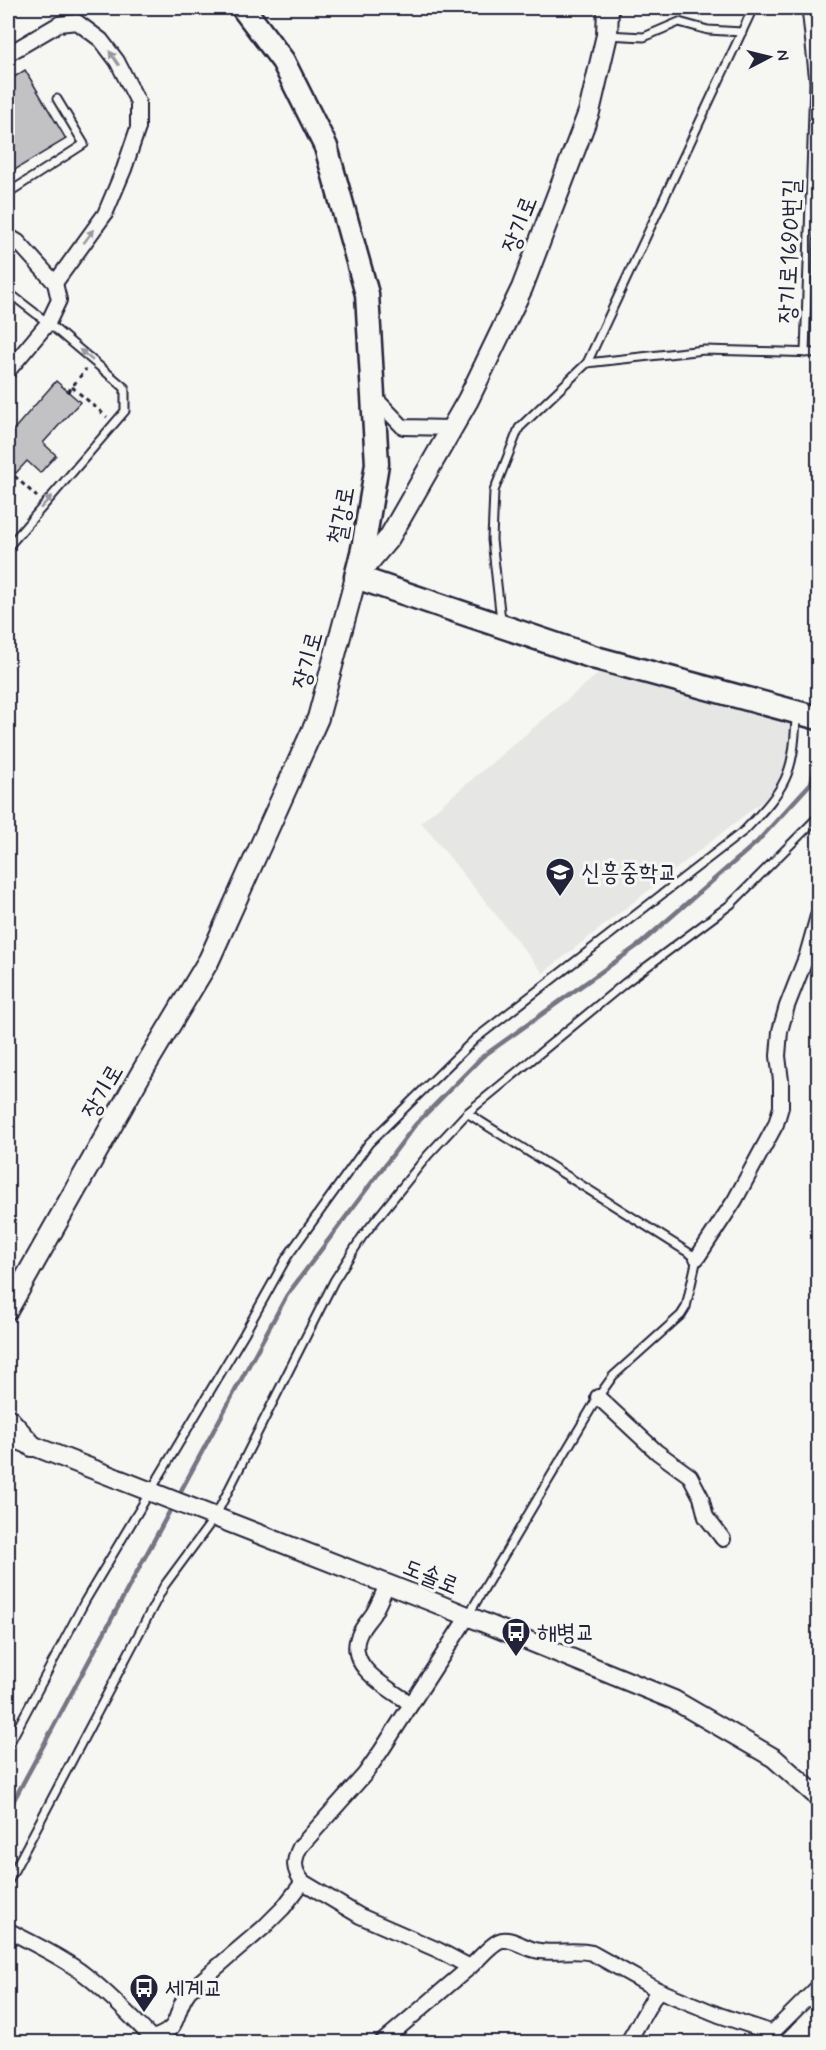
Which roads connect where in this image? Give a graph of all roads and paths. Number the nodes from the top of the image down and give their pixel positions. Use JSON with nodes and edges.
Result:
{"nodes":[{"id":1,"x":243,"y":8,"type":"edge"},
{"id":2,"x":608,"y":8,"type":"edge"},
{"id":3,"x":753,"y":8,"type":"edge"},
{"id":4,"x":806,"y":8,"type":"edge"},
{"id":5,"x":742,"y":32,"type":"junction"},
{"id":6,"x":607,"y":35,"type":"junction"},
{"id":7,"x":8,"y":54,"type":"edge"},
{"id":8,"x":57,"y":99,"type":"dead end"},
{"id":9,"x":8,"y":193,"type":"edge"},
{"id":10,"x":8,"y":236,"type":"edge"},
{"id":11,"x":56,"y":284,"type":"junction"},
{"id":12,"x":8,"y":292,"type":"edge"},
{"id":13,"x":8,"y":321,"type":"edge"},
{"id":14,"x":48,"y":323,"type":"junction"},
{"id":15,"x":13,"y":326,"type":"dead end"},
{"id":16,"x":806,"y":353,"type":"junction"},
{"id":17,"x":819,"y":353,"type":"edge"},
{"id":18,"x":93,"y":361,"type":"junction"},
{"id":19,"x":587,"y":363,"type":"junction"},
{"id":20,"x":8,"y":371,"type":"edge"},
{"id":21,"x":72,"y":387,"type":"junction"},
{"id":22,"x":68,"y":392,"type":"dead end"},
{"id":23,"x":373,"y":396,"type":"junction"},
{"id":24,"x":114,"y":423,"type":"junction"},
{"id":25,"x":452,"y":428,"type":"junction"},
{"id":26,"x":8,"y":470,"type":"edge"},
{"id":27,"x":44,"y":504,"type":"junction"},
{"id":28,"x":8,"y":547,"type":"edge"},
{"id":29,"x":356,"y":577,"type":"junction"},
{"id":30,"x":502,"y":626,"type":"junction"},
{"id":31,"x":806,"y":715,"type":"edge"},
{"id":32,"x":819,"y":817,"type":"edge"},
{"id":33,"x":819,"y":916,"type":"edge"},
{"id":34,"x":467,"y":1113,"type":"junction"},
{"id":35,"x":697,"y":1258,"type":"junction"},
{"id":36,"x":8,"y":1309,"type":"edge"},
{"id":37,"x":598,"y":1397,"type":"junction"},
{"id":38,"x":8,"y":1419,"type":"edge"},
{"id":39,"x":8,"y":1436,"type":"edge"},
{"id":40,"x":8,"y":1445,"type":"edge"},
{"id":41,"x":32,"y":1446,"type":"junction"},
{"id":42,"x":155,"y":1493,"type":"junction"},
{"id":43,"x":208,"y":1514,"type":"junction"},
{"id":44,"x":723,"y":1539,"type":"dead end"},
{"id":45,"x":387,"y":1584,"type":"junction"},
{"id":46,"x":468,"y":1616,"type":"junction"},
{"id":47,"x":411,"y":1704,"type":"junction"},
{"id":48,"x":8,"y":1746,"type":"edge"},
{"id":49,"x":819,"y":1797,"type":"edge"},
{"id":50,"x":8,"y":1882,"type":"edge"},
{"id":51,"x":303,"y":1882,"type":"junction"},
{"id":52,"x":8,"y":1930,"type":"edge"},
{"id":53,"x":470,"y":1967,"type":"junction"},
{"id":54,"x":819,"y":1986,"type":"edge"},
{"id":55,"x":658,"y":1990,"type":"junction"},
{"id":56,"x":768,"y":2038,"type":"edge"},
{"id":57,"x":153,"y":2040,"type":"edge"},
{"id":58,"x":382,"y":2043,"type":"edge"},
{"id":59,"x":628,"y":2043,"type":"edge"}],
"edges":[{"from":1,"to":23,"type":"main road","name":"철강로"},
{"from":2,"to":6,"type":"main road","name":"장기로"},
{"from":3,"to":5,"type":"lane"},
{"from":4,"to":16,"type":"lane","name":"장기로1690번길"},
{"from":5,"to":6,"type":"lane"},
{"from":5,"to":19,"type":"lane"},
{"from":6,"to":25,"type":"main road","name":"장기로"},
{"from":11,"to":7,"type":"street","one_way":true},
{"from":8,"to":9,"type":"lane"},
{"from":10,"to":11,"type":"street"},
{"from":11,"to":14,"type":"street"},
{"from":12,"to":14,"type":"lane"},
{"from":13,"to":15,"type":"path"},
{"from":18,"to":14,"type":"lane","one_way":true},
{"from":14,"to":20,"type":"street"},
{"from":16,"to":17,"type":"lane"},
{"from":16,"to":19,"type":"lane"},
{"from":18,"to":21,"type":"path"},
{"from":18,"to":24,"type":"lane"},
{"from":19,"to":30,"type":"lane"},
{"from":21,"to":22,"type":"path"},
{"from":21,"to":24,"type":"path"},
{"from":23,"to":25,"type":"street"},
{"from":23,"to":29,"type":"main road","name":"철강로"},
{"from":27,"to":24,"type":"lane","one_way":true},
{"from":25,"to":29,"type":"main road","name":"장기로"},
{"from":26,"to":27,"type":"path"},
{"from":27,"to":28,"type":"lane"},
{"from":29,"to":30,"type":"main road","name":"철강로"},
{"from":29,"to":36,"type":"main road","name":"장기로"},
{"from":30,"to":31,"type":"main road","name":"철강로"},
{"from":31,"to":42,"type":"lane"},
{"from":32,"to":34,"type":"lane"},
{"from":33,"to":35,"type":"street"},
{"from":34,"to":35,"type":"lane"},
{"from":34,"to":43,"type":"lane"},
{"from":35,"to":37,"type":"lane"},
{"from":37,"to":44,"type":"street"},
{"from":37,"to":46,"type":"lane"},
{"from":38,"to":41,"type":"main road"},
{"from":39,"to":41,"type":"street","name":"도솔로"},
{"from":40,"to":41,"type":"main road"},
{"from":41,"to":42,"type":"street","name":"도솔로"},
{"from":42,"to":43,"type":"street","name":"도솔로"},
{"from":42,"to":48,"type":"lane"},
{"from":43,"to":45,"type":"street","name":"도솔로"},
{"from":43,"to":50,"type":"lane"},
{"from":45,"to":46,"type":"street","name":"도솔로"},
{"from":45,"to":47,"type":"street"},
{"from":46,"to":47,"type":"street"},
{"from":46,"to":49,"type":"street","name":"도솔로"},
{"from":47,"to":51,"type":"street"},
{"from":51,"to":53,"type":"street"},
{"from":51,"to":57,"type":"street"},
{"from":52,"to":57,"type":"street"},
{"from":53,"to":55,"type":"street"},
{"from":53,"to":58,"type":"street"},
{"from":54,"to":56,"type":"street"},
{"from":55,"to":56,"type":"street"},
{"from":55,"to":59,"type":"street"}]}
